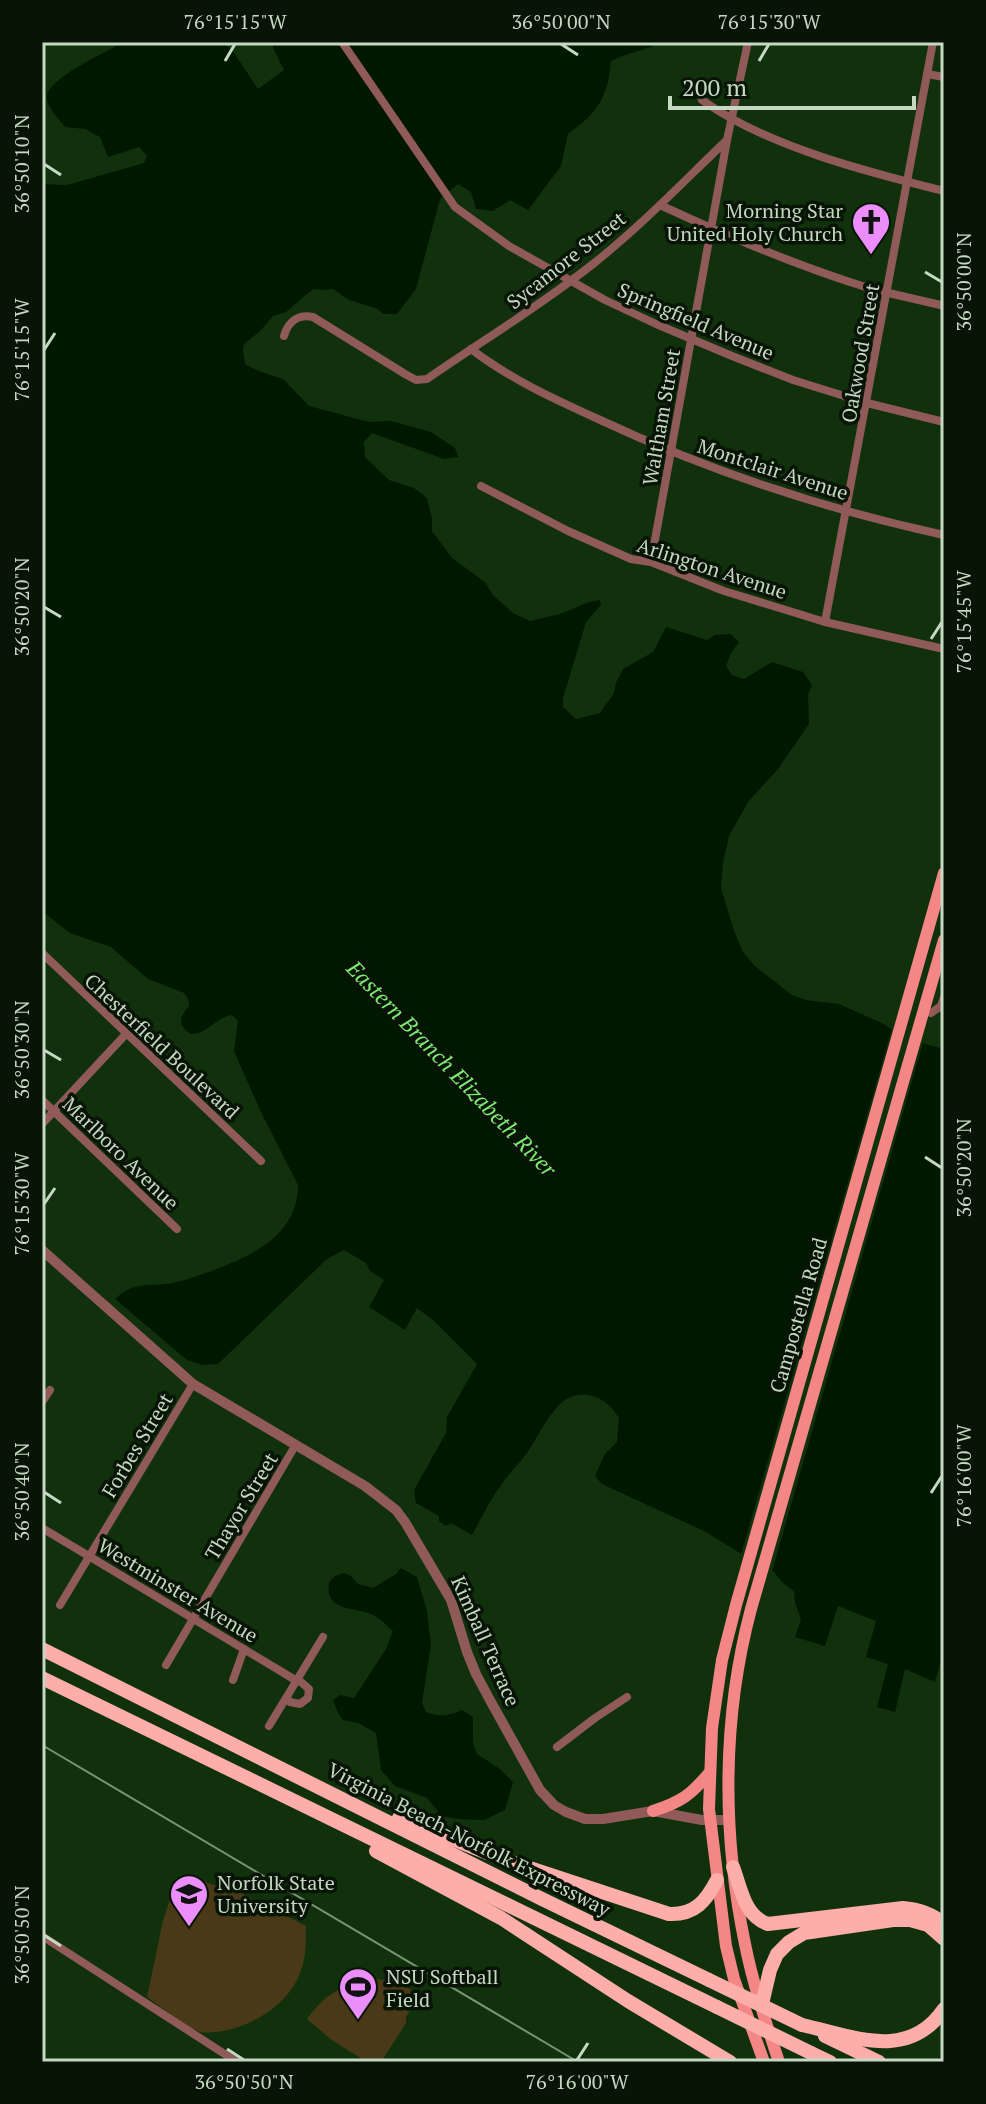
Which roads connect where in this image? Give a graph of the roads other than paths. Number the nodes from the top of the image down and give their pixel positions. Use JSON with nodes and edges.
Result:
{"nodes":[{"id":1,"x":342,"y":42,"type":"edge"},
{"id":2,"x":748,"y":42,"type":"edge"},
{"id":3,"x":933,"y":42,"type":"edge"},
{"id":4,"x":927,"y":74,"type":"junction"},
{"id":5,"x":944,"y":77,"type":"edge"},
{"id":6,"x":702,"y":100,"type":"dead end"},
{"id":7,"x":731,"y":119,"type":"junction"},
{"id":8,"x":727,"y":140,"type":"junction"},
{"id":9,"x":906,"y":182,"type":"junction"},
{"id":10,"x":944,"y":191,"type":"edge"},
{"id":11,"x":660,"y":205,"type":"junction"},
{"id":12,"x":713,"y":230,"type":"junction"},
{"id":13,"x":570,"y":281,"type":"junction"},
{"id":14,"x":887,"y":293,"type":"junction"},
{"id":15,"x":944,"y":306,"type":"edge"},
{"id":16,"x":284,"y":336,"type":"dead end"},
{"id":17,"x":692,"y":340,"type":"junction"},
{"id":18,"x":471,"y":349,"type":"junction"},
{"id":19,"x":867,"y":403,"type":"junction"},
{"id":20,"x":944,"y":422,"type":"edge"},
{"id":21,"x":671,"y":452,"type":"junction"},
{"id":22,"x":481,"y":486,"type":"dead end"},
{"id":23,"x":847,"y":511,"type":"junction"},
{"id":24,"x":944,"y":535,"type":"edge"},
{"id":25,"x":651,"y":562,"type":"junction"},
{"id":26,"x":825,"y":622,"type":"junction"},
{"id":27,"x":944,"y":649,"type":"edge"},
{"id":28,"x":943,"y":876,"type":"edge"},
{"id":29,"x":944,"y":940,"type":"edge"},
{"id":30,"x":42,"y":953,"type":"edge"},
{"id":31,"x":944,"y":997,"type":"edge"},
{"id":32,"x":931,"y":1013,"type":"dead end"},
{"id":33,"x":126,"y":1034,"type":"junction"},
{"id":34,"x":42,"y":1100,"type":"edge"},
{"id":35,"x":54,"y":1111,"type":"junction"},
{"id":36,"x":42,"y":1124,"type":"edge"},
{"id":37,"x":261,"y":1161,"type":"dead end"},
{"id":38,"x":177,"y":1229,"type":"dead end"},
{"id":39,"x":42,"y":1250,"type":"edge"},
{"id":40,"x":193,"y":1384,"type":"junction"},
{"id":41,"x":50,"y":1390,"type":"dead end"},
{"id":42,"x":42,"y":1402,"type":"edge"},
{"id":43,"x":295,"y":1446,"type":"junction"},
{"id":44,"x":42,"y":1528,"type":"edge"},
{"id":45,"x":90,"y":1556,"type":"junction"},
{"id":46,"x":60,"y":1605,"type":"dead end"},
{"id":47,"x":193,"y":1618,"type":"junction"},
{"id":48,"x":323,"y":1637,"type":"dead end"},
{"id":49,"x":42,"y":1649,"type":"edge"},
{"id":50,"x":244,"y":1649,"type":"junction"},
{"id":51,"x":166,"y":1665,"type":"dead end"},
{"id":52,"x":42,"y":1678,"type":"edge"},
{"id":53,"x":233,"y":1680,"type":"dead end"},
{"id":54,"x":297,"y":1681,"type":"junction"},
{"id":55,"x":627,"y":1697,"type":"dead end"},
{"id":56,"x":287,"y":1698,"type":"junction"},
{"id":57,"x":269,"y":1726,"type":"dead end"},
{"id":58,"x":557,"y":1747,"type":"dead end"},
{"id":59,"x":710,"y":1772,"type":"junction"},
{"id":60,"x":338,"y":1796,"type":"junction"},
{"id":61,"x":304,"y":1807,"type":"junction"},
{"id":62,"x":653,"y":1811,"type":"junction"},
{"id":63,"x":729,"y":1820,"type":"junction"},
{"id":64,"x":711,"y":1821,"type":"junction"},
{"id":65,"x":733,"y":1867,"type":"junction"},
{"id":66,"x":717,"y":1880,"type":"junction"},
{"id":67,"x":944,"y":1924,"type":"edge"},
{"id":68,"x":42,"y":1936,"type":"edge"},
{"id":69,"x":944,"y":1939,"type":"edge"},
{"id":70,"x":762,"y":2004,"type":"junction"},
{"id":71,"x":944,"y":2009,"type":"edge"},
{"id":72,"x":802,"y":2025,"type":"junction"},
{"id":73,"x":237,"y":2062,"type":"edge"},
{"id":74,"x":730,"y":2062,"type":"edge"},
{"id":75,"x":764,"y":2062,"type":"edge"},
{"id":76,"x":779,"y":2062,"type":"edge"},
{"id":77,"x":830,"y":2062,"type":"edge"},
{"id":78,"x":879,"y":2062,"type":"edge"}],
"edges":[{"from":1,"to":13,"type":"street","name":"Springfield Avenue"},
{"from":2,"to":7,"type":"street","name":"Waltham Street"},
{"from":3,"to":4,"type":"street","name":"Oakwood Street"},
{"from":4,"to":5,"type":"street"},
{"from":4,"to":9,"type":"street","name":"Oakwood Street"},
{"from":6,"to":7,"type":"street"},
{"from":7,"to":8,"type":"street","name":"Waltham Street"},
{"from":7,"to":9,"type":"street"},
{"from":8,"to":11,"type":"street","name":"Sycamore Street"},
{"from":8,"to":12,"type":"street","name":"Waltham Street"},
{"from":9,"to":10,"type":"street"},
{"from":9,"to":14,"type":"street","name":"Oakwood Street"},
{"from":11,"to":12,"type":"street"},
{"from":11,"to":13,"type":"street","name":"Sycamore Street"},
{"from":12,"to":14,"type":"street"},
{"from":12,"to":17,"type":"street","name":"Waltham Street"},
{"from":13,"to":17,"type":"street","name":"Springfield Avenue"},
{"from":13,"to":18,"type":"street","name":"Sycamore Street"},
{"from":14,"to":15,"type":"street"},
{"from":14,"to":19,"type":"street","name":"Oakwood Street"},
{"from":16,"to":18,"type":"street","name":"Sycamore Street"},
{"from":17,"to":19,"type":"street","name":"Springfield Avenue"},
{"from":17,"to":21,"type":"street","name":"Waltham Street"},
{"from":18,"to":21,"type":"street","name":"Montclair Avenue"},
{"from":19,"to":20,"type":"street","name":"Springfield Avenue"},
{"from":19,"to":23,"type":"street","name":"Oakwood Street"},
{"from":21,"to":23,"type":"street","name":"Montclair Avenue"},
{"from":21,"to":25,"type":"street","name":"Waltham Street"},
{"from":22,"to":25,"type":"street","name":"Arlington Avenue"},
{"from":23,"to":24,"type":"street","name":"Montclair Avenue"},
{"from":23,"to":26,"type":"street","name":"Oakwood Street"},
{"from":25,"to":26,"type":"street","name":"Arlington Avenue"},
{"from":26,"to":27,"type":"street","name":"Arlington Avenue"},
{"from":28,"to":59,"type":"main road","name":"Campostella Road"},
{"from":29,"to":63,"type":"main road","name":"Campostella Road"},
{"from":30,"to":33,"type":"street","name":"Chesterfield Boulevard"},
{"from":31,"to":32,"type":"street"},
{"from":33,"to":35,"type":"street"},
{"from":33,"to":37,"type":"street","name":"Chesterfield Boulevard"},
{"from":34,"to":35,"type":"street","name":"Marlboro Avenue"},
{"from":35,"to":36,"type":"street"},
{"from":35,"to":38,"type":"street","name":"Marlboro Avenue"},
{"from":39,"to":40,"type":"street","name":"Kimball Terrace"},
{"from":40,"to":43,"type":"street","name":"Kimball Terrace"},
{"from":40,"to":45,"type":"street","name":"Forbes Street"},
{"from":41,"to":42,"type":"street"},
{"from":43,"to":47,"type":"street","name":"Thayor Street"},
{"from":43,"to":62,"type":"street","name":"Kimball Terrace"},
{"from":44,"to":45,"type":"street","name":"Westminster Avenue"},
{"from":45,"to":46,"type":"street","name":"Forbes Street"},
{"from":45,"to":47,"type":"street","name":"Westminster Avenue"},
{"from":47,"to":50,"type":"street","name":"Westminster Avenue"},
{"from":47,"to":51,"type":"street","name":"Thayor Street"},
{"from":48,"to":54,"type":"street"},
{"from":49,"to":60,"type":"highway","name":"Virginia Beach-Norfolk Expressway"},
{"from":50,"to":53,"type":"street"},
{"from":50,"to":54,"type":"street","name":"Westminster Avenue"},
{"from":52,"to":61,"type":"highway","name":"Virginia Beach-Norfolk Expressway"},
{"from":54,"to":56,"type":"street"},
{"from":54,"to":56,"type":"street"},
{"from":55,"to":58,"type":"street"},
{"from":56,"to":57,"type":"street"},
{"from":59,"to":62,"type":"main road"},
{"from":59,"to":64,"type":"main road","name":"Campostella Road"},
{"from":60,"to":66,"type":"highway"},
{"from":60,"to":72,"type":"highway","name":"Virginia Beach-Norfolk Expressway","bridge":true},
{"from":61,"to":74,"type":"highway"},
{"from":61,"to":77,"type":"highway","name":"Virginia Beach-Norfolk Expressway","bridge":true},
{"from":62,"to":64,"type":"street","name":"Kimball Terrace"},
{"from":63,"to":64,"type":"street","name":"Kimball Terrace"},
{"from":63,"to":65,"type":"main road","name":"Campostella Road"},
{"from":64,"to":66,"type":"main road","name":"Campostella Road"},
{"from":65,"to":67,"type":"highway"},
{"from":65,"to":70,"type":"main road","name":"Campostella Road"},
{"from":66,"to":75,"type":"main road","name":"Campostella Road"},
{"from":68,"to":73,"type":"street"},
{"from":69,"to":70,"type":"highway"},
{"from":70,"to":76,"type":"main road","name":"Campostella Road"},
{"from":71,"to":72,"type":"highway"},
{"from":72,"to":78,"type":"highway","name":"Virginia Beach-Norfolk Expressway"}]}
